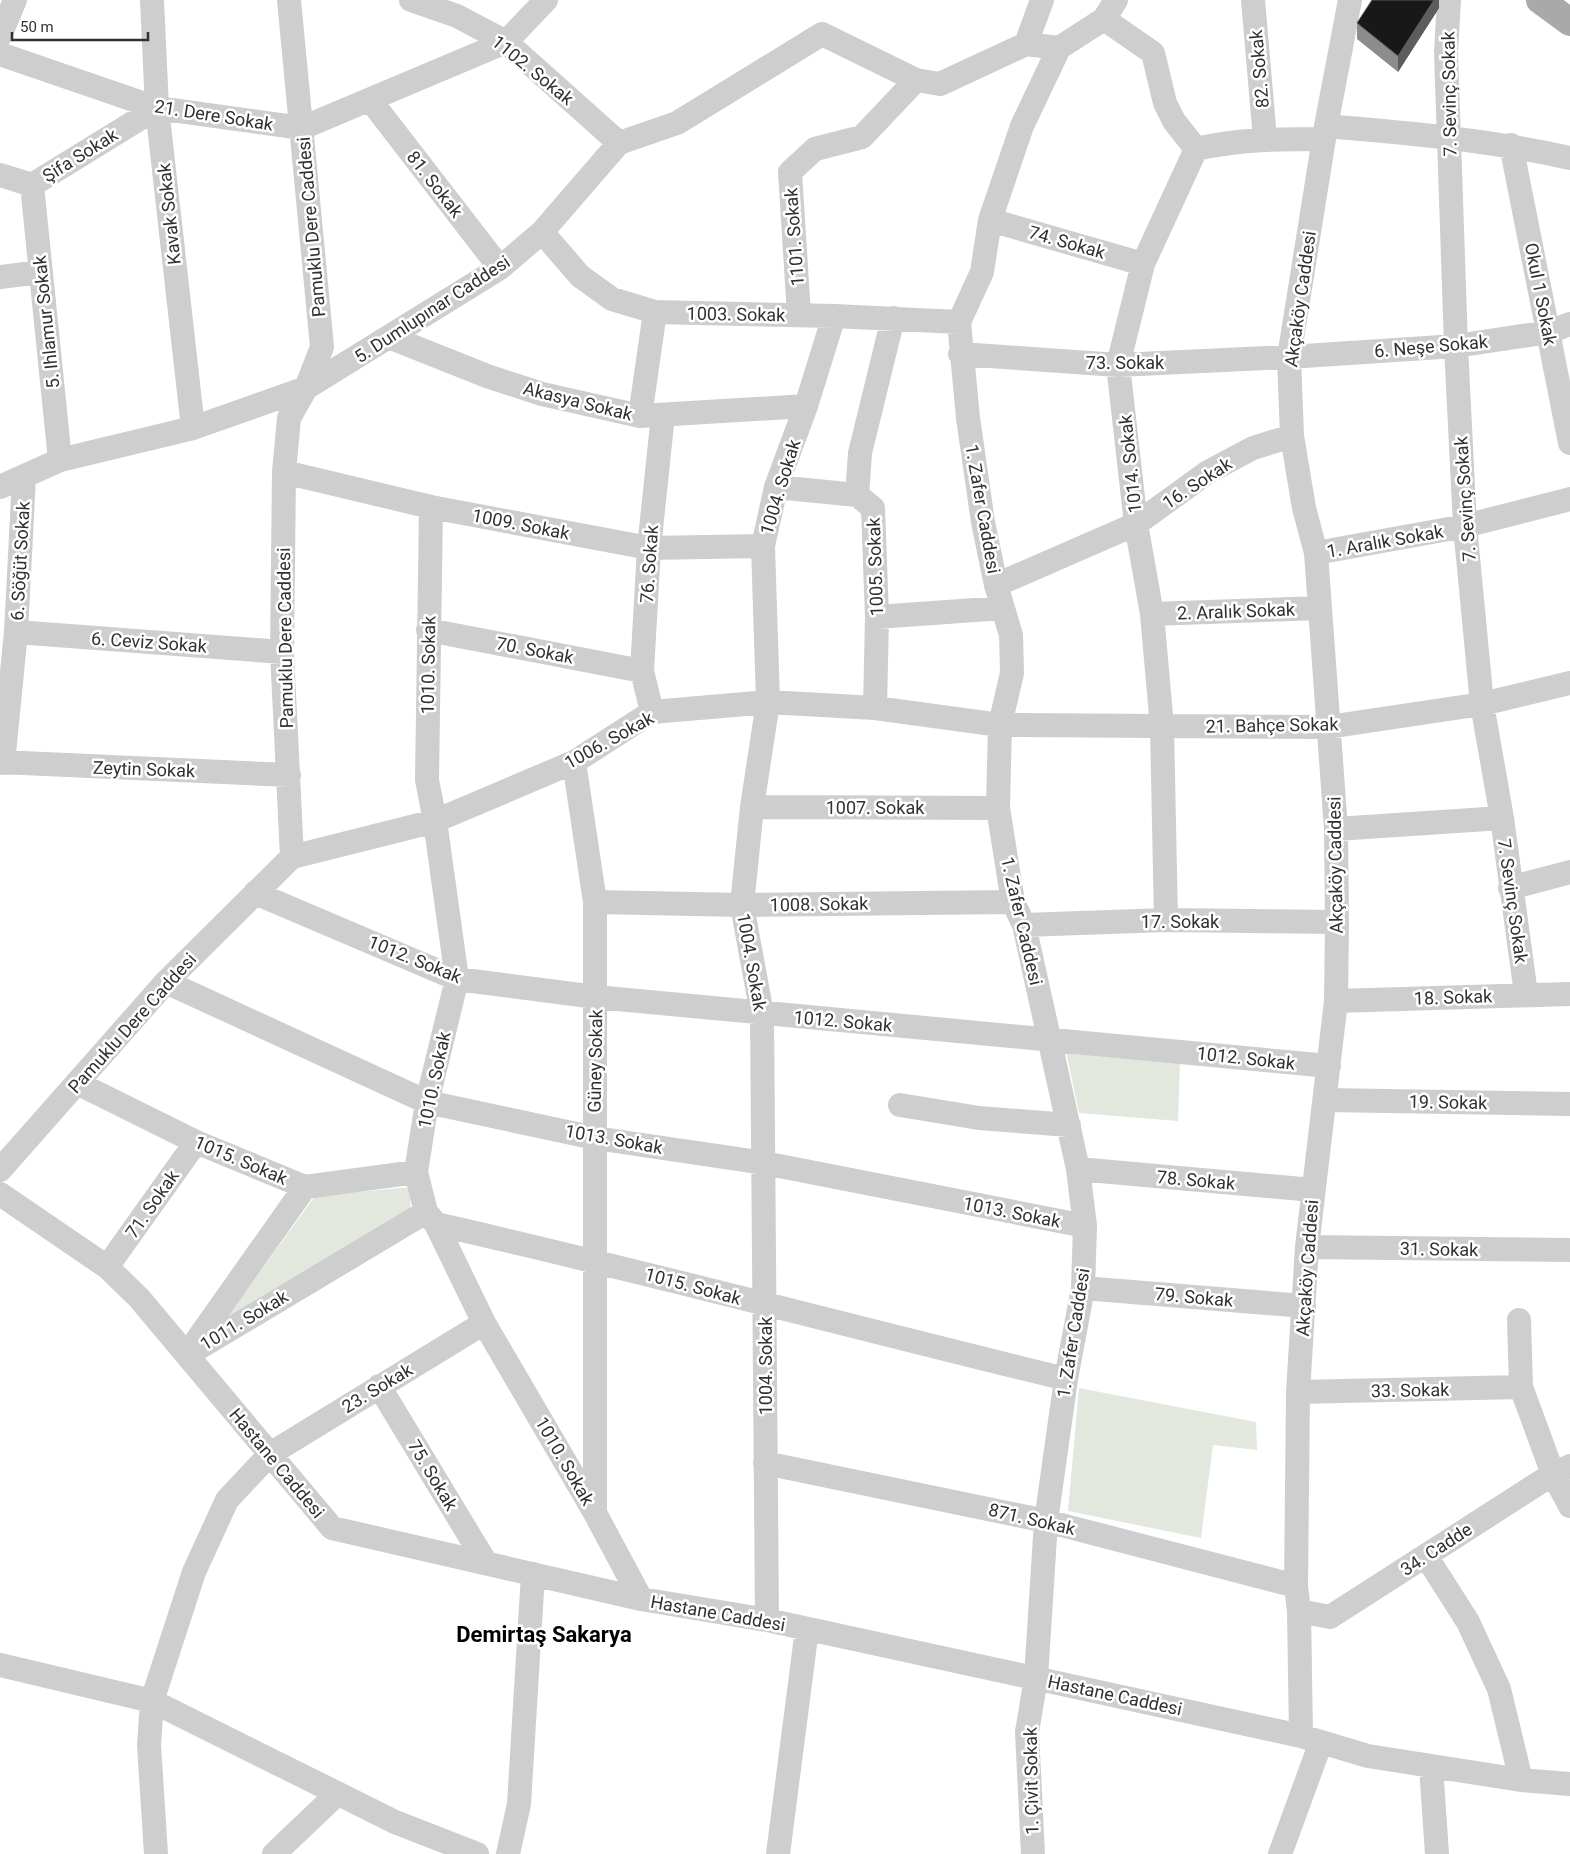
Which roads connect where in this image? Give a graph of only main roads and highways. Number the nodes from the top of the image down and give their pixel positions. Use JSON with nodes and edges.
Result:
{"nodes":[{"id":1,"x":1540,"y":0,"type":"edge"},
{"id":2,"x":1570,"y":22,"type":"edge"}],
"edges":[{"from":1,"to":2,"type":"main road"}]}
